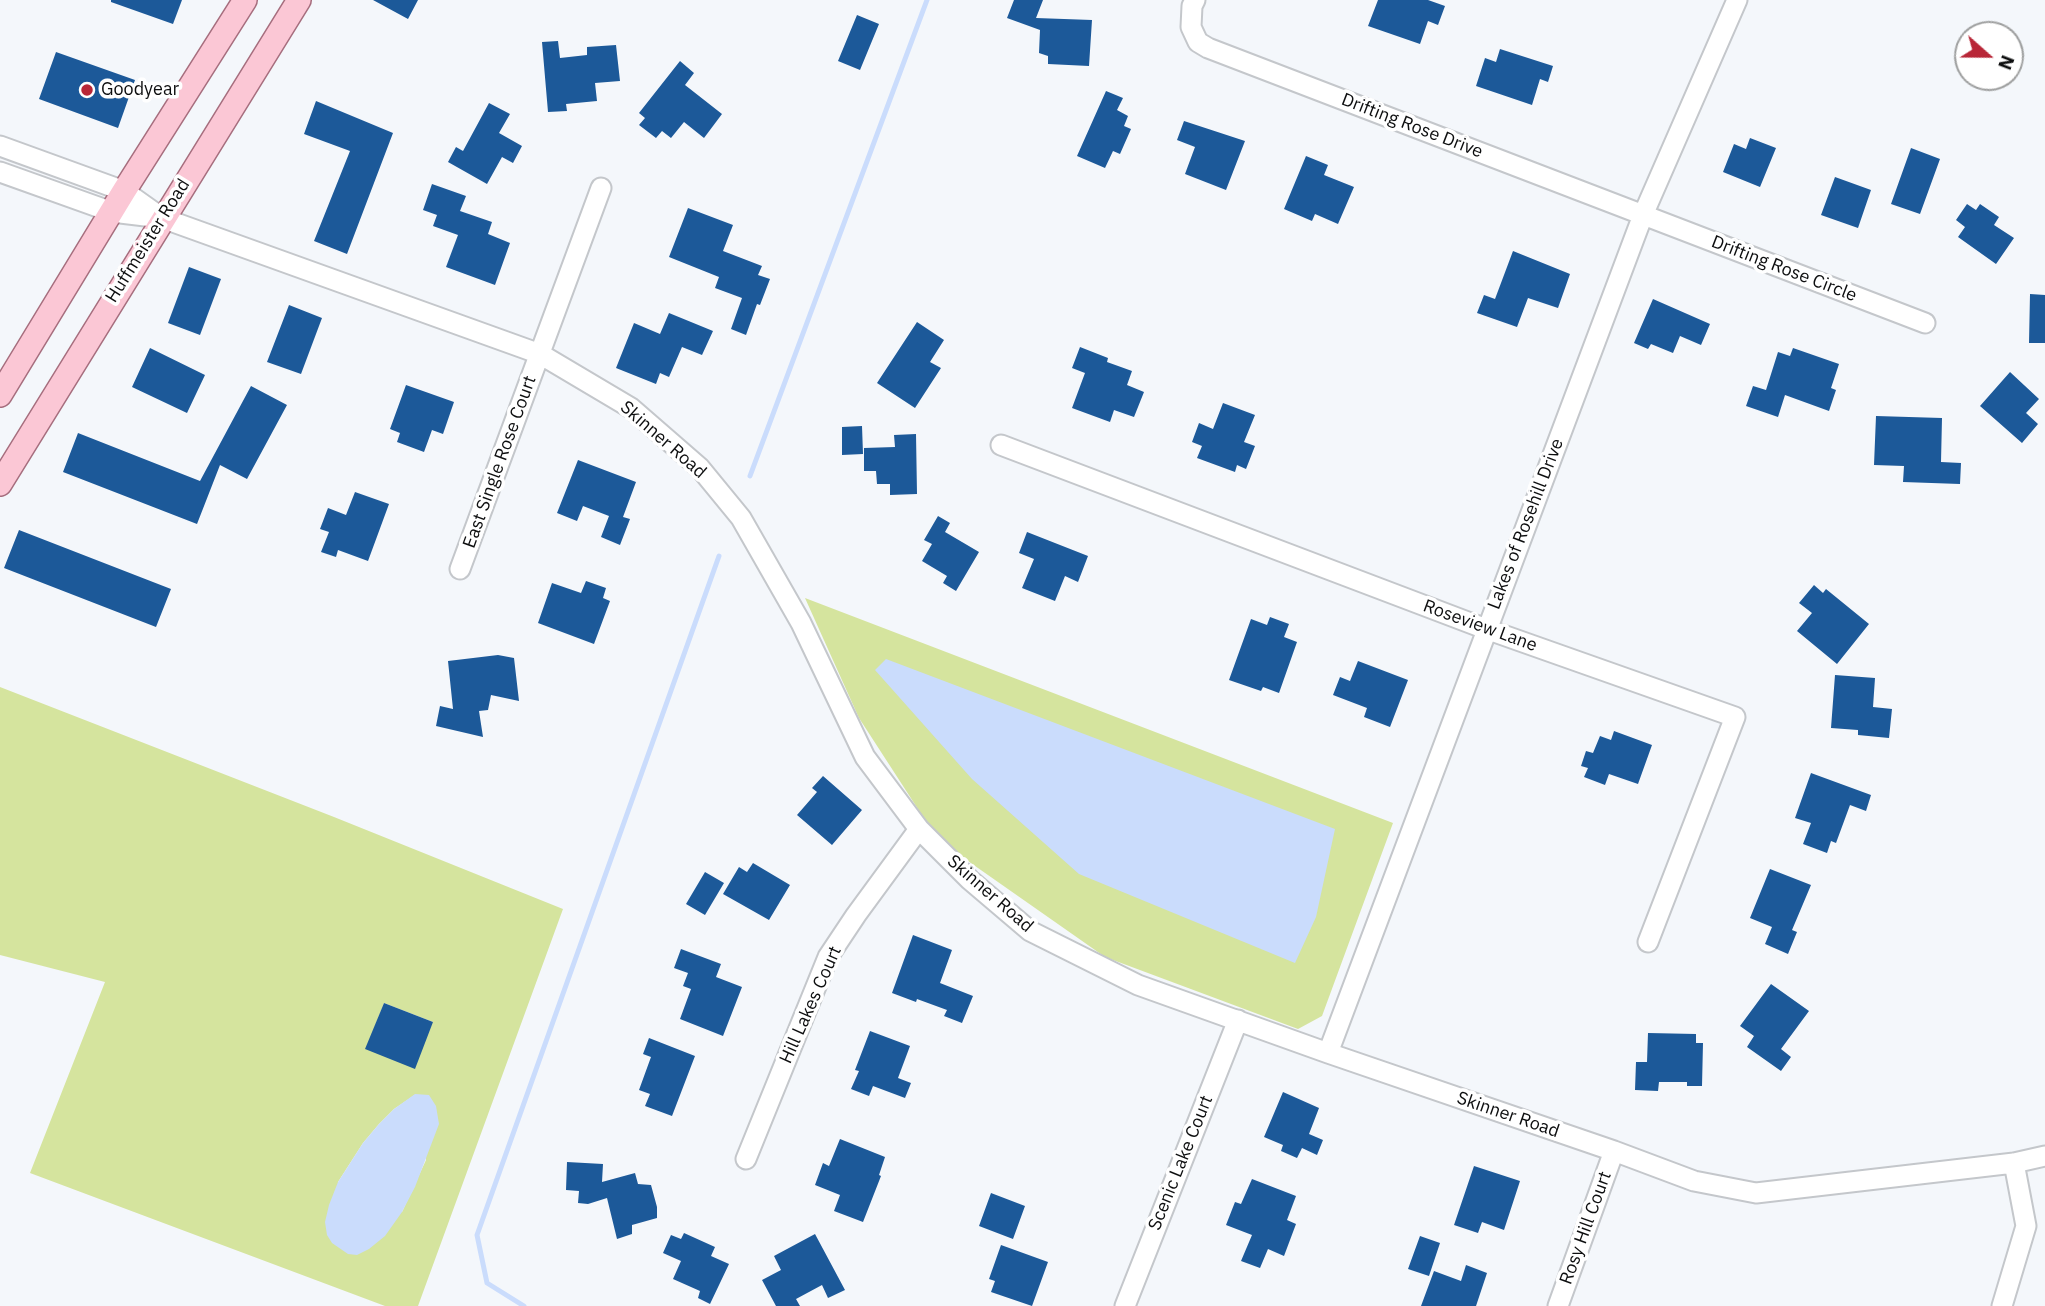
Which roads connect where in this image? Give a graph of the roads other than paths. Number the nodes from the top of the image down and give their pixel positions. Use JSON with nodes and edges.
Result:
{"nodes":[{"id":1,"x":245,"y":0,"type":"edge"},
{"id":2,"x":299,"y":0,"type":"edge"},
{"id":3,"x":1195,"y":0,"type":"edge"},
{"id":4,"x":1737,"y":0,"type":"edge"},
{"id":5,"x":0,"y":146,"type":"edge"},
{"id":6,"x":0,"y":172,"type":"edge"},
{"id":7,"x":601,"y":188,"type":"dead end"},
{"id":8,"x":124,"y":191,"type":"junction"},
{"id":9,"x":112,"y":212,"type":"junction"},
{"id":10,"x":1643,"y":215,"type":"junction"},
{"id":11,"x":162,"y":218,"type":"junction"},
{"id":12,"x":1924,"y":323,"type":"dead end"},
{"id":13,"x":540,"y":354,"type":"junction"},
{"id":14,"x":0,"y":395,"type":"edge"},
{"id":15,"x":1001,"y":445,"type":"dead end"},
{"id":16,"x":0,"y":484,"type":"edge"},
{"id":17,"x":460,"y":569,"type":"dead end"},
{"id":18,"x":1486,"y":629,"type":"junction"},
{"id":19,"x":919,"y":829,"type":"junction"},
{"id":20,"x":1648,"y":942,"type":"dead end"},
{"id":21,"x":1238,"y":1020,"type":"junction"},
{"id":22,"x":1328,"y":1053,"type":"junction"},
{"id":23,"x":1614,"y":1151,"type":"junction"},
{"id":24,"x":2045,"y":1156,"type":"edge"},
{"id":25,"x":746,"y":1159,"type":"dead end"},
{"id":26,"x":2014,"y":1163,"type":"junction"},
{"id":27,"x":1125,"y":1306,"type":"edge"},
{"id":28,"x":1558,"y":1306,"type":"edge"},
{"id":29,"x":2002,"y":1306,"type":"edge"}],
"edges":[{"from":1,"to":8,"type":"main road"},
{"from":2,"to":11,"type":"main road","name":"Huffmeister Road"},
{"from":3,"to":10,"type":"street","name":"Drifting Rose Drive"},
{"from":4,"to":10,"type":"street","name":"Lakes of Rosehill Drive"},
{"from":5,"to":8,"type":"street","name":"Skinner Road"},
{"from":6,"to":9,"type":"street","name":"Skinner Road"},
{"from":7,"to":13,"type":"street","name":"East Single Rose Court"},
{"from":8,"to":9,"type":"main road"},
{"from":8,"to":11,"type":"street","name":"Skinner Road"},
{"from":9,"to":11,"type":"street","name":"Skinner Road"},
{"from":9,"to":14,"type":"main road"},
{"from":10,"to":12,"type":"street","name":"Drifting Rose Circle"},
{"from":10,"to":18,"type":"street","name":"Lakes of Rosehill Drive"},
{"from":11,"to":13,"type":"street","name":"Skinner Road"},
{"from":11,"to":16,"type":"main road","name":"Huffmeister Road"},
{"from":13,"to":17,"type":"street","name":"East Single Rose Court"},
{"from":13,"to":19,"type":"street","name":"Skinner Road"},
{"from":15,"to":18,"type":"street","name":"Roseview Lane"},
{"from":18,"to":20,"type":"street","name":"Roseview Lane"},
{"from":18,"to":22,"type":"street","name":"Lakes of Rosehill Drive"},
{"from":19,"to":21,"type":"street","name":"Skinner Road"},
{"from":19,"to":25,"type":"street","name":"Hill Lakes Court"},
{"from":21,"to":22,"type":"street","name":"Skinner Road"},
{"from":21,"to":27,"type":"street","name":"Scenic Lake Court"},
{"from":22,"to":23,"type":"street","name":"Skinner Road"},
{"from":23,"to":26,"type":"street","name":"Skinner Road"},
{"from":23,"to":28,"type":"street","name":"Rosy Hill Court"},
{"from":24,"to":26,"type":"street","name":"Skinner Road"},
{"from":26,"to":29,"type":"street"}]}
